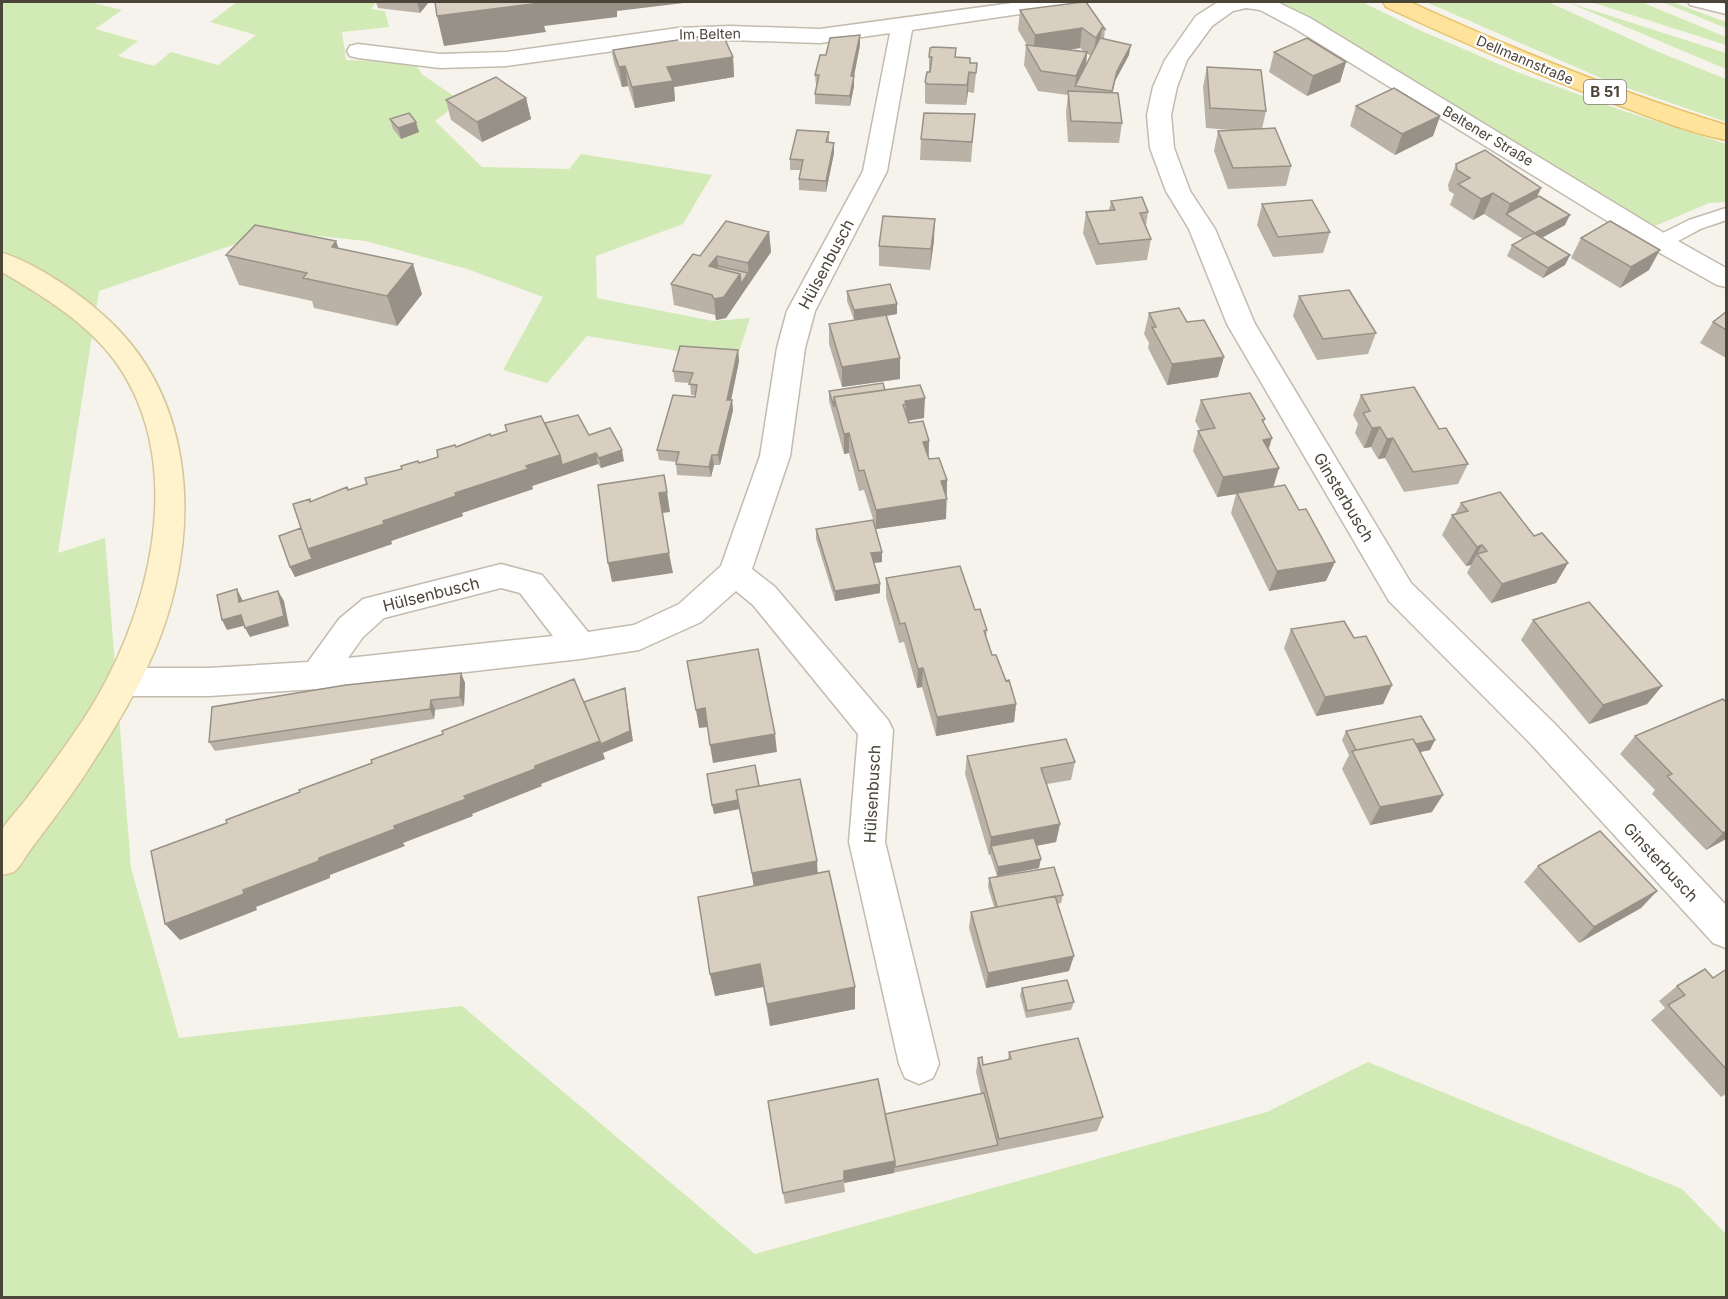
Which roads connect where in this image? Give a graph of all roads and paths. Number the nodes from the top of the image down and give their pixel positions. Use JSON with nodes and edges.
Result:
{"nodes":[{"id":1,"x":1061,"y":2,"type":"edge"},
{"id":2,"x":1246,"y":2,"type":"edge"},
{"id":3,"x":1394,"y":2,"type":"edge"},
{"id":4,"x":1696,"y":2,"type":"edge"},
{"id":5,"x":1726,"y":9,"type":"edge"},
{"id":6,"x":902,"y":25,"type":"junction"},
{"id":7,"x":358,"y":51,"type":"dead end"},
{"id":8,"x":1726,"y":133,"type":"edge"},
{"id":9,"x":1726,"y":214,"type":"edge"},
{"id":10,"x":1659,"y":242,"type":"junction"},
{"id":11,"x":2,"y":261,"type":"edge"},
{"id":12,"x":1726,"y":279,"type":"edge"},
{"id":13,"x":735,"y":573,"type":"junction"},
{"id":14,"x":580,"y":646,"type":"junction"},
{"id":15,"x":317,"y":675,"type":"junction"},
{"id":16,"x":123,"y":682,"type":"junction"},
{"id":17,"x":2,"y":859,"type":"edge"},
{"id":18,"x":1726,"y":931,"type":"edge"},
{"id":19,"x":919,"y":1064,"type":"dead end"}],
"edges":[{"from":1,"to":6,"type":"street","name":"Im Belten"},
{"from":2,"to":10,"type":"street","name":"Beltener Straße"},
{"from":2,"to":18,"type":"street","name":"Ginsterbusch"},
{"from":3,"to":8,"type":"main road","name":"Dellmannstraße","number":"B 51"},
{"from":4,"to":5,"type":"lane"},
{"from":6,"to":7,"type":"street","name":"Im Belten"},
{"from":6,"to":13,"type":"street","name":"Hülsenbusch"},
{"from":9,"to":10,"type":"lane"},
{"from":10,"to":12,"type":"street","name":"Beltener Straße"},
{"from":11,"to":16,"type":"main road"},
{"from":13,"to":14,"type":"street","name":"Hülsenbusch"},
{"from":13,"to":19,"type":"street","name":"Hülsenbusch"},
{"from":14,"to":15,"type":"street","name":"Hülsenbusch"},
{"from":14,"to":15,"type":"street","name":"Hülsenbusch"},
{"from":15,"to":16,"type":"street","name":"Hülsenbusch"},
{"from":16,"to":17,"type":"main road"}]}
